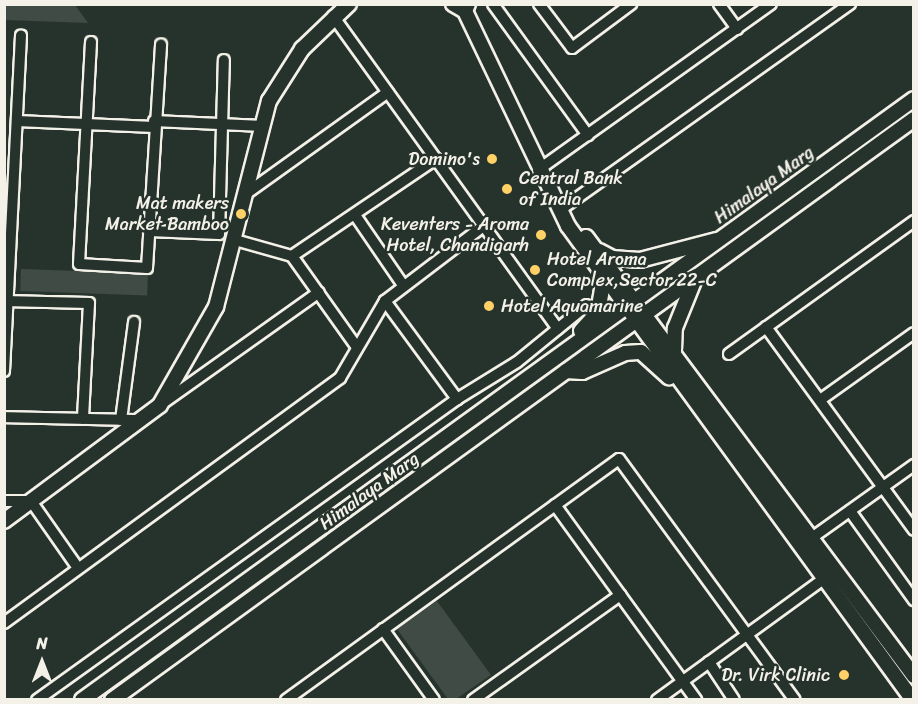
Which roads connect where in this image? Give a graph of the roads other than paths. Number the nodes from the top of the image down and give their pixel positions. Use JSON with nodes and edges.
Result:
{"nodes":[{"id":1,"x":349,"y":4,"type":"edge"},
{"id":2,"x":493,"y":4,"type":"edge"},
{"id":3,"x":539,"y":4,"type":"edge"},
{"id":4,"x":631,"y":4,"type":"edge"},
{"id":5,"x":719,"y":4,"type":"edge"},
{"id":6,"x":771,"y":4,"type":"edge"},
{"id":7,"x":850,"y":4,"type":"edge"},
{"id":8,"x":462,"y":7,"type":"edge"},
{"id":9,"x":333,"y":16,"type":"junction"},
{"id":10,"x":737,"y":28,"type":"junction"},
{"id":11,"x":21,"y":36,"type":"dead end"},
{"id":12,"x":91,"y":42,"type":"dead end"},
{"id":13,"x":161,"y":44,"type":"dead end"},
{"id":14,"x":224,"y":60,"type":"dead end"},
{"id":15,"x":388,"y":92,"type":"junction"},
{"id":16,"x":914,"y":99,"type":"edge"},
{"id":17,"x":914,"y":119,"type":"edge"},
{"id":18,"x":17,"y":121,"type":"junction"},
{"id":19,"x":86,"y":124,"type":"junction"},
{"id":20,"x":154,"y":124,"type":"junction"},
{"id":21,"x":221,"y":124,"type":"junction"},
{"id":22,"x":262,"y":126,"type":"junction"},
{"id":23,"x":588,"y":135,"type":"junction"},
{"id":24,"x":436,"y":159,"type":"junction"},
{"id":25,"x":538,"y":170,"type":"junction"},
{"id":26,"x":248,"y":193,"type":"junction"},
{"id":27,"x":560,"y":210,"type":"junction"},
{"id":28,"x":355,"y":215,"type":"junction"},
{"id":29,"x":914,"y":221,"type":"edge"},
{"id":30,"x":482,"y":227,"type":"junction"},
{"id":31,"x":149,"y":231,"type":"junction"},
{"id":32,"x":722,"y":238,"type":"junction"},
{"id":33,"x":235,"y":240,"type":"junction"},
{"id":34,"x":593,"y":246,"type":"junction"},
{"id":35,"x":292,"y":256,"type":"junction"},
{"id":36,"x":696,"y":276,"type":"junction"},
{"id":37,"x":604,"y":277,"type":"junction"},
{"id":38,"x":403,"y":285,"type":"junction"},
{"id":39,"x":319,"y":292,"type":"junction"},
{"id":40,"x":6,"y":301,"type":"edge"},
{"id":41,"x":385,"y":301,"type":"junction"},
{"id":42,"x":631,"y":303,"type":"junction"},
{"id":43,"x":587,"y":305,"type":"dead end"},
{"id":44,"x":641,"y":316,"type":"junction"},
{"id":45,"x":134,"y":322,"type":"dead end"},
{"id":46,"x":766,"y":327,"type":"junction"},
{"id":47,"x":558,"y":329,"type":"junction"},
{"id":48,"x":914,"y":333,"type":"edge"},
{"id":49,"x":356,"y":346,"type":"junction"},
{"id":50,"x":566,"y":350,"type":"junction"},
{"id":51,"x":674,"y":351,"type":"junction"},
{"id":52,"x":729,"y":354,"type":"dead end"},
{"id":53,"x":523,"y":357,"type":"junction"},
{"id":54,"x":566,"y":370,"type":"junction"},
{"id":55,"x":4,"y":371,"type":"edge"},
{"id":56,"x":534,"y":374,"type":"junction"},
{"id":57,"x":681,"y":383,"type":"junction"},
{"id":58,"x":457,"y":399,"type":"junction"},
{"id":59,"x":820,"y":400,"type":"junction"},
{"id":60,"x":160,"y":405,"type":"junction"},
{"id":61,"x":4,"y":417,"type":"edge"},
{"id":62,"x":83,"y":419,"type":"junction"},
{"id":63,"x":121,"y":420,"type":"junction"},
{"id":64,"x":140,"y":420,"type":"junction"},
{"id":65,"x":914,"y":465,"type":"edge"},
{"id":66,"x":882,"y":487,"type":"junction"},
{"id":67,"x":4,"y":501,"type":"edge"},
{"id":68,"x":32,"y":501,"type":"junction"},
{"id":69,"x":555,"y":505,"type":"junction"},
{"id":70,"x":850,"y":511,"type":"junction"},
{"id":71,"x":4,"y":521,"type":"edge"},
{"id":72,"x":914,"y":530,"type":"edge"},
{"id":73,"x":806,"y":542,"type":"junction"},
{"id":74,"x":78,"y":568,"type":"junction"},
{"id":75,"x":829,"y":575,"type":"junction"},
{"id":76,"x":620,"y":595,"type":"junction"},
{"id":77,"x":914,"y":600,"type":"edge"},
{"id":78,"x":4,"y":622,"type":"edge"},
{"id":79,"x":383,"y":629,"type":"junction"},
{"id":80,"x":747,"y":634,"type":"junction"},
{"id":81,"x":709,"y":662,"type":"junction"},
{"id":82,"x":914,"y":676,"type":"edge"},
{"id":83,"x":683,"y":681,"type":"junction"},
{"id":84,"x":37,"y":699,"type":"edge"},
{"id":85,"x":82,"y":699,"type":"edge"},
{"id":86,"x":112,"y":699,"type":"edge"},
{"id":87,"x":286,"y":699,"type":"edge"},
{"id":88,"x":434,"y":699,"type":"edge"},
{"id":89,"x":473,"y":699,"type":"edge"},
{"id":90,"x":657,"y":699,"type":"edge"},
{"id":91,"x":696,"y":699,"type":"edge"},
{"id":92,"x":734,"y":699,"type":"edge"},
{"id":93,"x":795,"y":699,"type":"edge"},
{"id":94,"x":913,"y":699,"type":"edge"}],
"edges":[{"from":1,"to":9,"type":"main road"},
{"from":2,"to":23,"type":"street"},
{"from":3,"to":4,"type":"street"},
{"from":5,"to":10,"type":"street"},
{"from":6,"to":10,"type":"street"},
{"from":7,"to":27,"type":"street"},
{"from":8,"to":25,"type":"main road"},
{"from":9,"to":15,"type":"street"},
{"from":9,"to":22,"type":"main road"},
{"from":10,"to":23,"type":"street"},
{"from":11,"to":18,"type":"street"},
{"from":12,"to":19,"type":"street"},
{"from":13,"to":20,"type":"street"},
{"from":14,"to":21,"type":"street"},
{"from":15,"to":24,"type":"street"},
{"from":15,"to":26,"type":"street"},
{"from":16,"to":32,"type":"main road","name":"Himalaya Marg"},
{"from":17,"to":36,"type":"main road","name":"Himalaya Marg"},
{"from":18,"to":19,"type":"street"},
{"from":18,"to":40,"type":"street"},
{"from":19,"to":20,"type":"street"},
{"from":19,"to":31,"type":"street"},
{"from":20,"to":21,"type":"street"},
{"from":20,"to":31,"type":"street"},
{"from":21,"to":22,"type":"street"},
{"from":21,"to":31,"type":"street"},
{"from":22,"to":26,"type":"main road"},
{"from":23,"to":25,"type":"street"},
{"from":24,"to":28,"type":"street"},
{"from":24,"to":30,"type":"street"},
{"from":25,"to":27,"type":"main road"},
{"from":26,"to":33,"type":"main road"},
{"from":27,"to":34,"type":"main road"},
{"from":27,"to":37,"type":"main road"},
{"from":28,"to":35,"type":"street"},
{"from":28,"to":38,"type":"street"},
{"from":29,"to":46,"type":"street"},
{"from":30,"to":38,"type":"street"},
{"from":30,"to":47,"type":"street"},
{"from":32,"to":34,"type":"main road"},
{"from":32,"to":42,"type":"main road","name":"Himalaya Marg"},
{"from":33,"to":35,"type":"street"},
{"from":33,"to":60,"type":"main road"},
{"from":34,"to":42,"type":"main road"},
{"from":35,"to":39,"type":"street"},
{"from":36,"to":44,"type":"main road","name":"Himalaya Marg"},
{"from":36,"to":51,"type":"main road"},
{"from":37,"to":42,"type":"main road"},
{"from":37,"to":50,"type":"main road"},
{"from":38,"to":41,"type":"street"},
{"from":39,"to":49,"type":"street"},
{"from":39,"to":60,"type":"street"},
{"from":40,"to":55,"type":"street"},
{"from":40,"to":62,"type":"street"},
{"from":41,"to":49,"type":"street"},
{"from":41,"to":58,"type":"street"},
{"from":42,"to":44,"type":"main road"},
{"from":42,"to":50,"type":"main road","name":"Himalaya Marg"},
{"from":43,"to":47,"type":"street"},
{"from":44,"to":51,"type":"main road"},
{"from":44,"to":54,"type":"main road","name":"Himalaya Marg"},
{"from":44,"to":57,"type":"main road"},
{"from":45,"to":63,"type":"street"},
{"from":46,"to":52,"type":"street"},
{"from":46,"to":59,"type":"street"},
{"from":47,"to":53,"type":"street"},
{"from":48,"to":59,"type":"street"},
{"from":49,"to":74,"type":"street"},
{"from":50,"to":56,"type":"main road","name":"Himalaya Marg"},
{"from":51,"to":73,"type":"main road"},
{"from":53,"to":56,"type":"street"},
{"from":53,"to":58,"type":"street"},
{"from":54,"to":57,"type":"main road"},
{"from":54,"to":86,"type":"main road","name":"Himalaya Marg"},
{"from":56,"to":85,"type":"main road","name":"Himalaya Marg"},
{"from":57,"to":73,"type":"main road"},
{"from":58,"to":84,"type":"street"},
{"from":59,"to":66,"type":"street"},
{"from":60,"to":64,"type":"main road"},
{"from":61,"to":62,"type":"street"},
{"from":62,"to":63,"type":"street"},
{"from":63,"to":64,"type":"street"},
{"from":64,"to":68,"type":"main road"},
{"from":65,"to":66,"type":"street"},
{"from":66,"to":70,"type":"street"},
{"from":66,"to":72,"type":"street"},
{"from":67,"to":68,"type":"street"},
{"from":68,"to":71,"type":"main road"},
{"from":68,"to":74,"type":"street"},
{"from":69,"to":76,"type":"street"},
{"from":69,"to":79,"type":"street"},
{"from":69,"to":80,"type":"street"},
{"from":70,"to":73,"type":"street"},
{"from":70,"to":77,"type":"street"},
{"from":73,"to":75,"type":"main road"},
{"from":74,"to":78,"type":"street"},
{"from":75,"to":80,"type":"street"},
{"from":75,"to":82,"type":"main road"},
{"from":75,"to":94,"type":"main road"},
{"from":76,"to":83,"type":"street"},
{"from":76,"to":89,"type":"street"},
{"from":79,"to":87,"type":"street"},
{"from":79,"to":88,"type":"street"},
{"from":80,"to":81,"type":"street"},
{"from":80,"to":93,"type":"street"},
{"from":81,"to":83,"type":"street"},
{"from":81,"to":92,"type":"street"},
{"from":83,"to":90,"type":"street"},
{"from":83,"to":91,"type":"street"}]}
